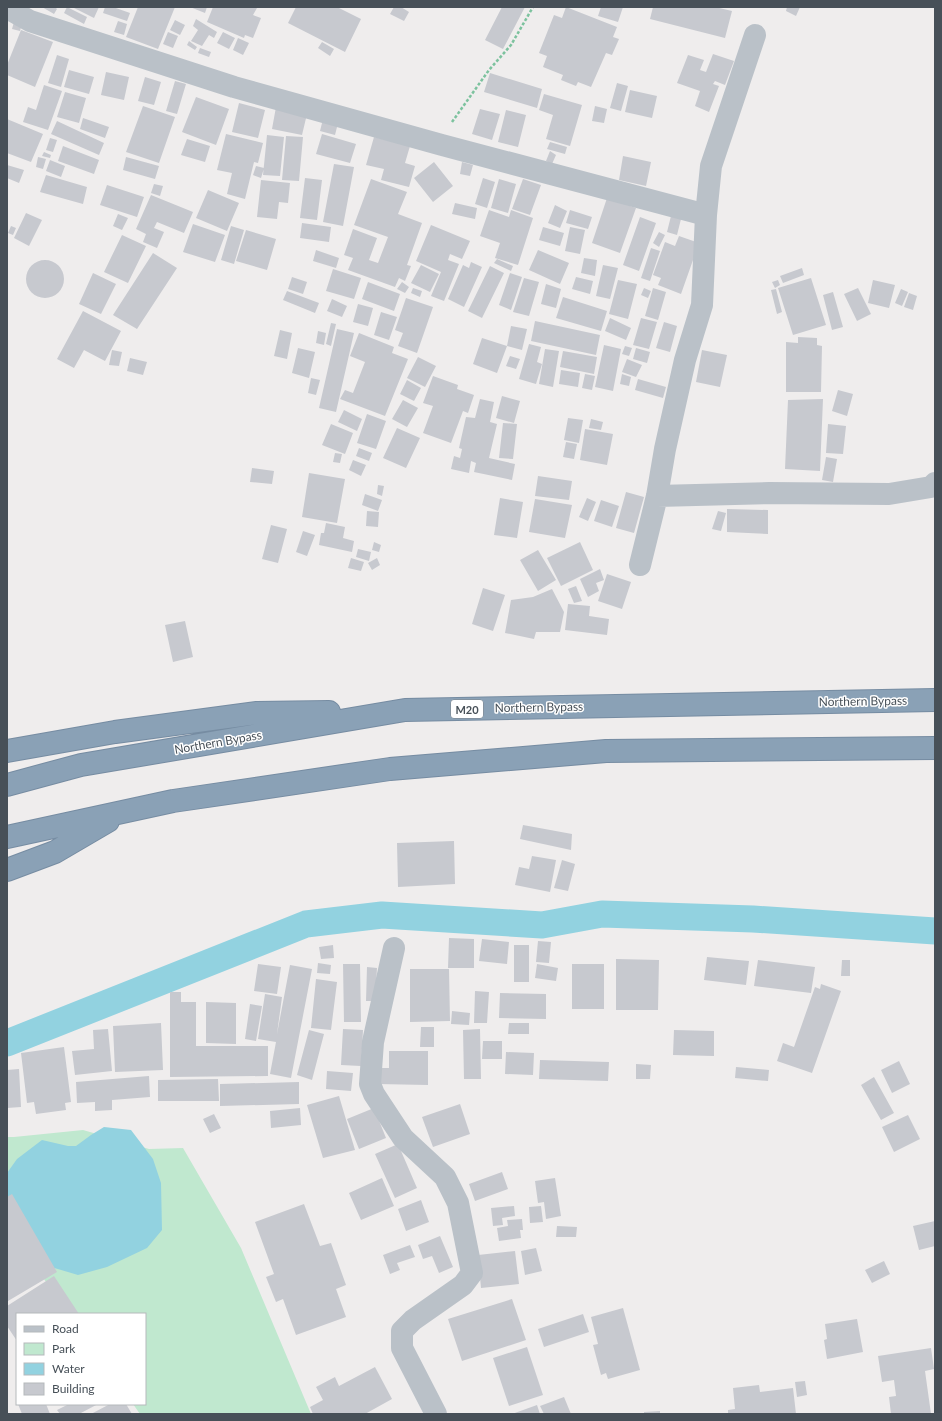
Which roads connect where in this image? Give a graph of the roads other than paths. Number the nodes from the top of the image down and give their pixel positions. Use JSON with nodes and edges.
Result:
{"nodes":[{"id":1,"x":7,"y":8,"type":"edge"},
{"id":2,"x":755,"y":35,"type":"dead end"},
{"id":3,"x":706,"y":215,"type":"junction"},
{"id":4,"x":935,"y":483,"type":"edge"},
{"id":5,"x":657,"y":496,"type":"junction"},
{"id":6,"x":640,"y":565,"type":"dead end"},
{"id":7,"x":935,"y":700,"type":"edge"},
{"id":8,"x":405,"y":710,"type":"junction"},
{"id":9,"x":935,"y":748,"type":"edge"},
{"id":10,"x":7,"y":752,"type":"edge"},
{"id":11,"x":7,"y":786,"type":"edge"},
{"id":12,"x":124,"y":811,"type":"junction"},
{"id":13,"x":7,"y":836,"type":"edge"},
{"id":14,"x":7,"y":870,"type":"edge"},
{"id":15,"x":394,"y":948,"type":"dead end"},
{"id":16,"x":436,"y":1414,"type":"edge"}],
"edges":[{"from":1,"to":3,"type":"street"},
{"from":2,"to":3,"type":"street"},
{"from":3,"to":5,"type":"street"},
{"from":4,"to":5,"type":"street"},
{"from":5,"to":6,"type":"street"},
{"from":7,"to":8,"type":"highway","name":"Northern Bypass","number":"M20"},
{"from":8,"to":10,"type":"highway"},
{"from":8,"to":11,"type":"highway","name":"Northern Bypass","number":"M20"},
{"from":9,"to":12,"type":"highway"},
{"from":12,"to":13,"type":"highway"},
{"from":12,"to":14,"type":"highway"},
{"from":15,"to":16,"type":"street"}]}
